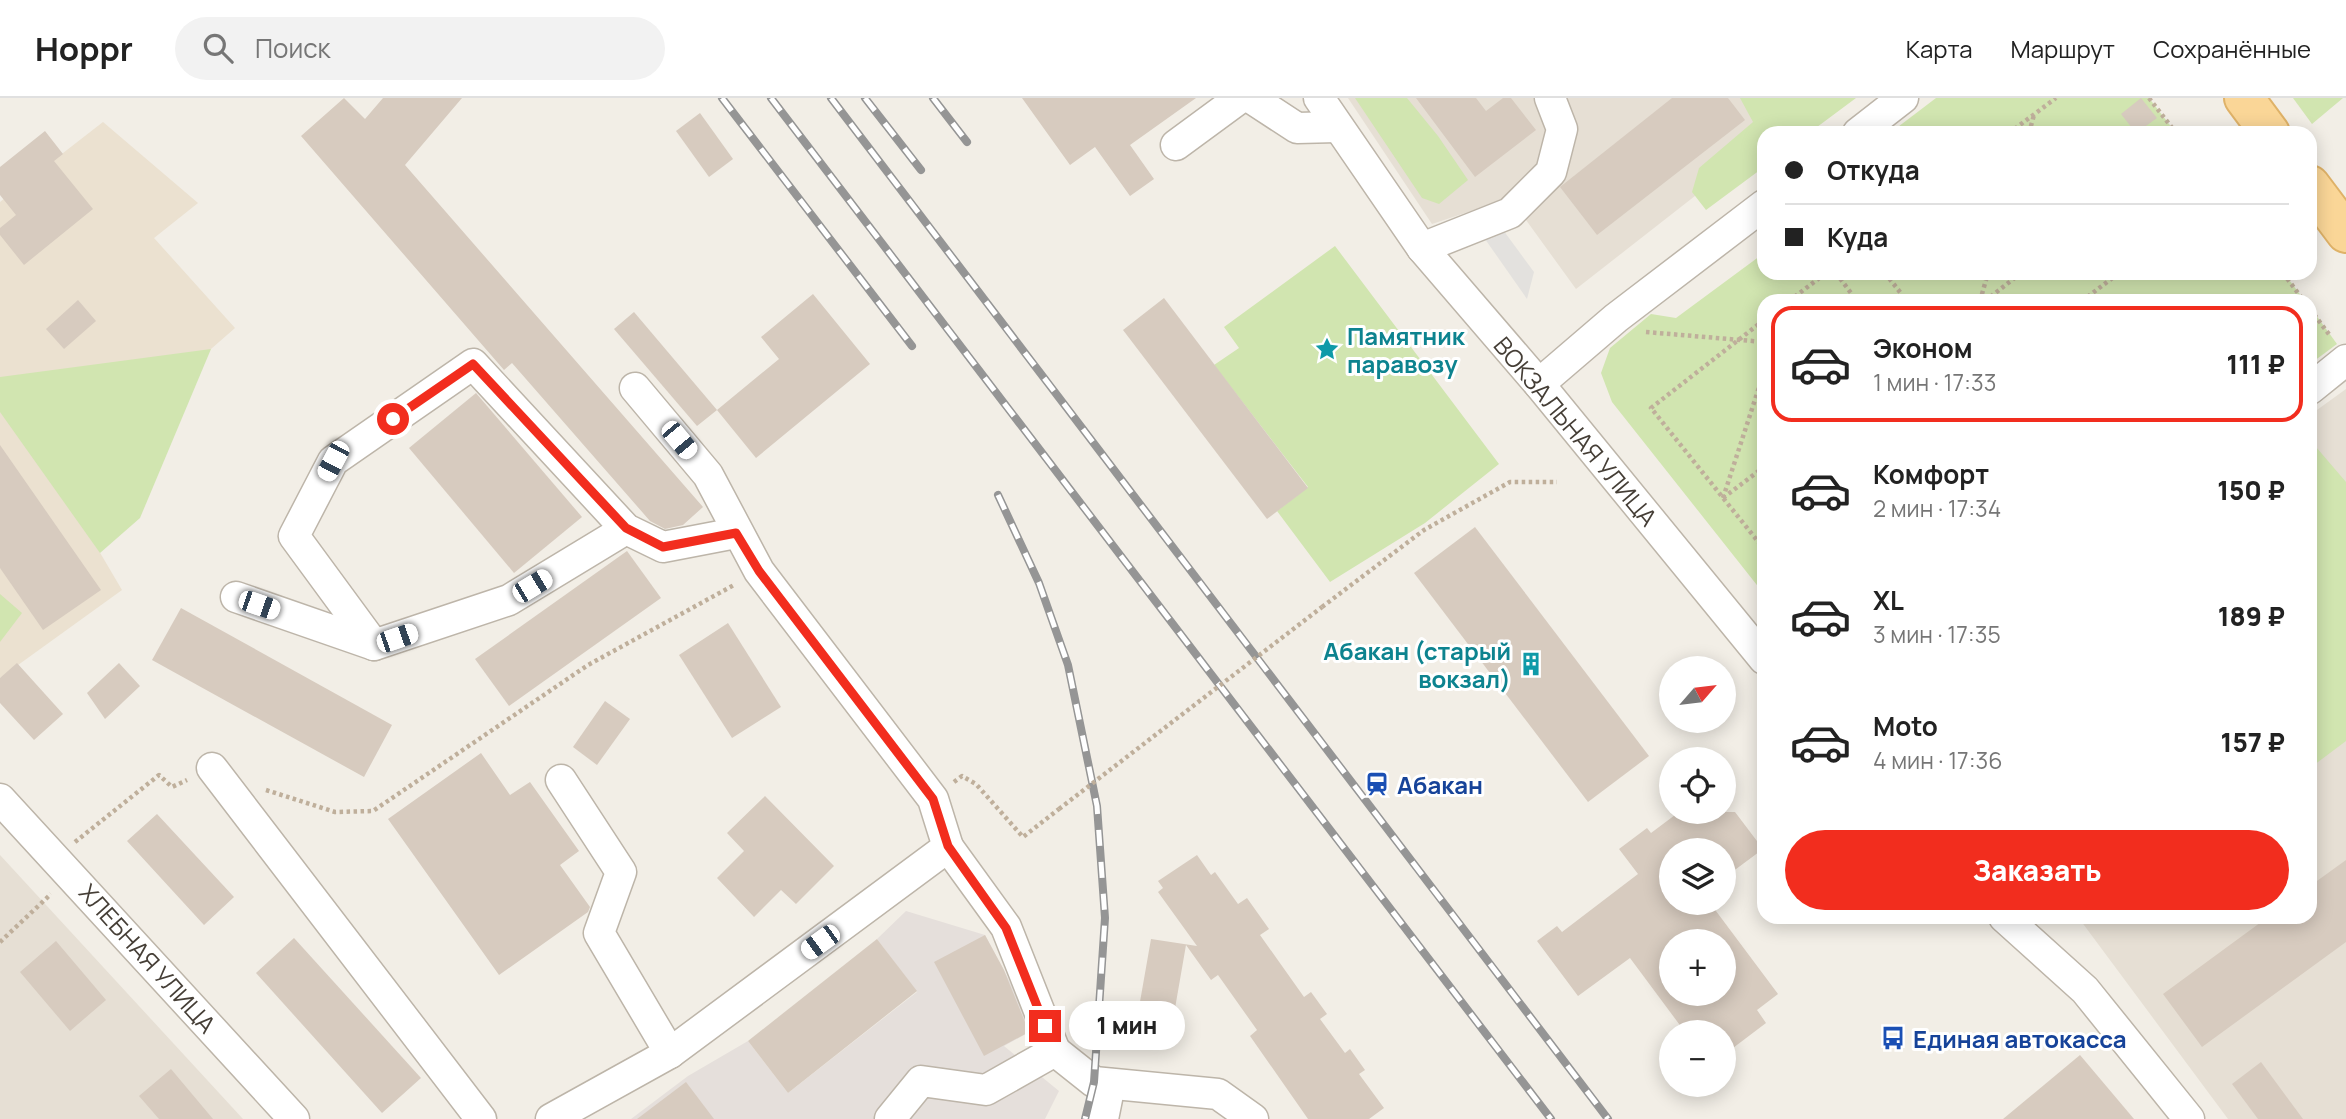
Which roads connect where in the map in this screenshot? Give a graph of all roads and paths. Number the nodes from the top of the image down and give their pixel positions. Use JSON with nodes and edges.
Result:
{"nodes":[{"id":1,"x":1240,"y":98,"type":"edge"},
{"id":2,"x":1251,"y":98,"type":"edge"},
{"id":3,"x":1319,"y":98,"type":"edge"},
{"id":4,"x":1550,"y":98,"type":"edge"},
{"id":5,"x":1903,"y":98,"type":"edge"},
{"id":6,"x":2056,"y":98,"type":"edge"},
{"id":7,"x":2149,"y":98,"type":"edge"},
{"id":8,"x":2244,"y":98,"type":"edge"},
{"id":9,"x":2034,"y":114,"type":"junction"},
{"id":10,"x":1867,"y":126,"type":"edge"},
{"id":11,"x":2018,"y":126,"type":"edge"},
{"id":12,"x":2031,"y":126,"type":"edge"},
{"id":13,"x":2171,"y":126,"type":"edge"},
{"id":14,"x":2265,"y":126,"type":"edge"},
{"id":15,"x":1337,"y":127,"type":"junction"},
{"id":16,"x":1176,"y":145,"type":"dead end"},
{"id":17,"x":2317,"y":194,"type":"edge"},
{"id":18,"x":1757,"y":210,"type":"edge"},
{"id":19,"x":2346,"y":233,"type":"edge"},
{"id":20,"x":1422,"y":248,"type":"junction"},
{"id":21,"x":1817,"y":280,"type":"edge"},
{"id":22,"x":1890,"y":280,"type":"edge"},
{"id":23,"x":2011,"y":280,"type":"edge"},
{"id":24,"x":2110,"y":280,"type":"edge"},
{"id":25,"x":1798,"y":294,"type":"edge"},
{"id":26,"x":1902,"y":294,"type":"edge"},
{"id":27,"x":1992,"y":294,"type":"edge"},
{"id":28,"x":2091,"y":294,"type":"edge"},
{"id":29,"x":2317,"y":318,"type":"edge"},
{"id":30,"x":1757,"y":325,"type":"edge"},
{"id":31,"x":1641,"y":332,"type":"dead end"},
{"id":32,"x":1738,"y":340,"type":"junction"},
{"id":33,"x":1757,"y":341,"type":"edge"},
{"id":34,"x":2342,"y":352,"type":"edge"},
{"id":35,"x":2317,"y":381,"type":"edge"},
{"id":36,"x":1539,"y":384,"type":"junction"},
{"id":37,"x":635,"y":388,"type":"dead end"},
{"id":38,"x":1757,"y":394,"type":"edge"},
{"id":39,"x":1757,"y":472,"type":"edge"},
{"id":40,"x":1557,"y":482,"type":"dead end"},
{"id":41,"x":1723,"y":499,"type":"junction"},
{"id":42,"x":626,"y":528,"type":"junction"},
{"id":43,"x":736,"y":533,"type":"junction"},
{"id":44,"x":1757,"y":539,"type":"edge"},
{"id":45,"x":759,"y":571,"type":"junction"},
{"id":46,"x":236,"y":597,"type":"dead end"},
{"id":47,"x":374,"y":645,"type":"junction"},
{"id":48,"x":1757,"y":650,"type":"edge"},
{"id":49,"x":212,"y":768,"type":"joint"},
{"id":50,"x":561,"y":780,"type":"dead end"},
{"id":51,"x":976,"y":784,"type":"dead end"},
{"id":52,"x":264,"y":789,"type":"dead end"},
{"id":53,"x":0,"y":799,"type":"edge"},
{"id":54,"x":948,"y":846,"type":"junction"},
{"id":55,"x":64,"y":866,"type":"junction"},
{"id":56,"x":2012,"y":924,"type":"edge"},
{"id":57,"x":0,"y":942,"type":"edge"},
{"id":58,"x":1055,"y":1051,"type":"junction"},
{"id":59,"x":670,"y":1053,"type":"junction"},
{"id":60,"x":1110,"y":1084,"type":"junction"},
{"id":61,"x":294,"y":1119,"type":"edge"},
{"id":62,"x":481,"y":1119,"type":"edge"},
{"id":63,"x":551,"y":1119,"type":"edge"},
{"id":64,"x":890,"y":1119,"type":"edge"},
{"id":65,"x":1103,"y":1119,"type":"edge"},
{"id":66,"x":1253,"y":1119,"type":"edge"},
{"id":67,"x":2189,"y":1119,"type":"edge"}],
"edges":[{"from":1,"to":16,"type":"street"},
{"from":2,"to":15,"type":"street"},
{"from":3,"to":15,"type":"street","name":"ВОКЗАЛЬНАЯ УЛИЦА"},
{"from":4,"to":20,"type":"street"},
{"from":5,"to":10,"type":"street"},
{"from":6,"to":9,"type":"path"},
{"from":7,"to":13,"type":"path"},
{"from":8,"to":14,"type":"main road"},
{"from":9,"to":11,"type":"path"},
{"from":9,"to":12,"type":"path"},
{"from":15,"to":20,"type":"street","name":"ВОКЗАЛЬНАЯ УЛИЦА"},
{"from":17,"to":19,"type":"main road"},
{"from":18,"to":36,"type":"street"},
{"from":20,"to":36,"type":"street","name":"ВОКЗАЛЬНАЯ УЛИЦА"},
{"from":21,"to":25,"type":"path"},
{"from":22,"to":26,"type":"path"},
{"from":23,"to":27,"type":"path"},
{"from":24,"to":28,"type":"path"},
{"from":29,"to":34,"type":"path"},
{"from":30,"to":32,"type":"path"},
{"from":31,"to":32,"type":"path"},
{"from":32,"to":33,"type":"path"},
{"from":32,"to":41,"type":"path"},
{"from":34,"to":35,"type":"street"},
{"from":36,"to":48,"type":"street","name":"ВОКЗАЛЬНАЯ УЛИЦА"},
{"from":37,"to":43,"type":"street"},
{"from":38,"to":41,"type":"path"},
{"from":39,"to":41,"type":"path"},
{"from":40,"to":51,"type":"path","bridge":true},
{"from":41,"to":44,"type":"path"},
{"from":42,"to":43,"type":"street"},
{"from":42,"to":47,"type":"street"},
{"from":42,"to":47,"type":"street"},
{"from":43,"to":45,"type":"street"},
{"from":45,"to":52,"type":"path"},
{"from":45,"to":54,"type":"street"},
{"from":46,"to":47,"type":"street"},
{"from":49,"to":55,"type":"path"},
{"from":49,"to":62,"type":"street"},
{"from":50,"to":59,"type":"street"},
{"from":53,"to":55,"type":"street","name":"ХЛЕБНАЯ УЛИЦА"},
{"from":54,"to":58,"type":"street"},
{"from":54,"to":59,"type":"street"},
{"from":55,"to":57,"type":"path"},
{"from":55,"to":61,"type":"street","name":"ХЛЕБНАЯ УЛИЦА"},
{"from":56,"to":67,"type":"street"},
{"from":58,"to":60,"type":"street"},
{"from":58,"to":64,"type":"street"},
{"from":59,"to":63,"type":"street"},
{"from":60,"to":65,"type":"street"},
{"from":60,"to":66,"type":"street"}]}
